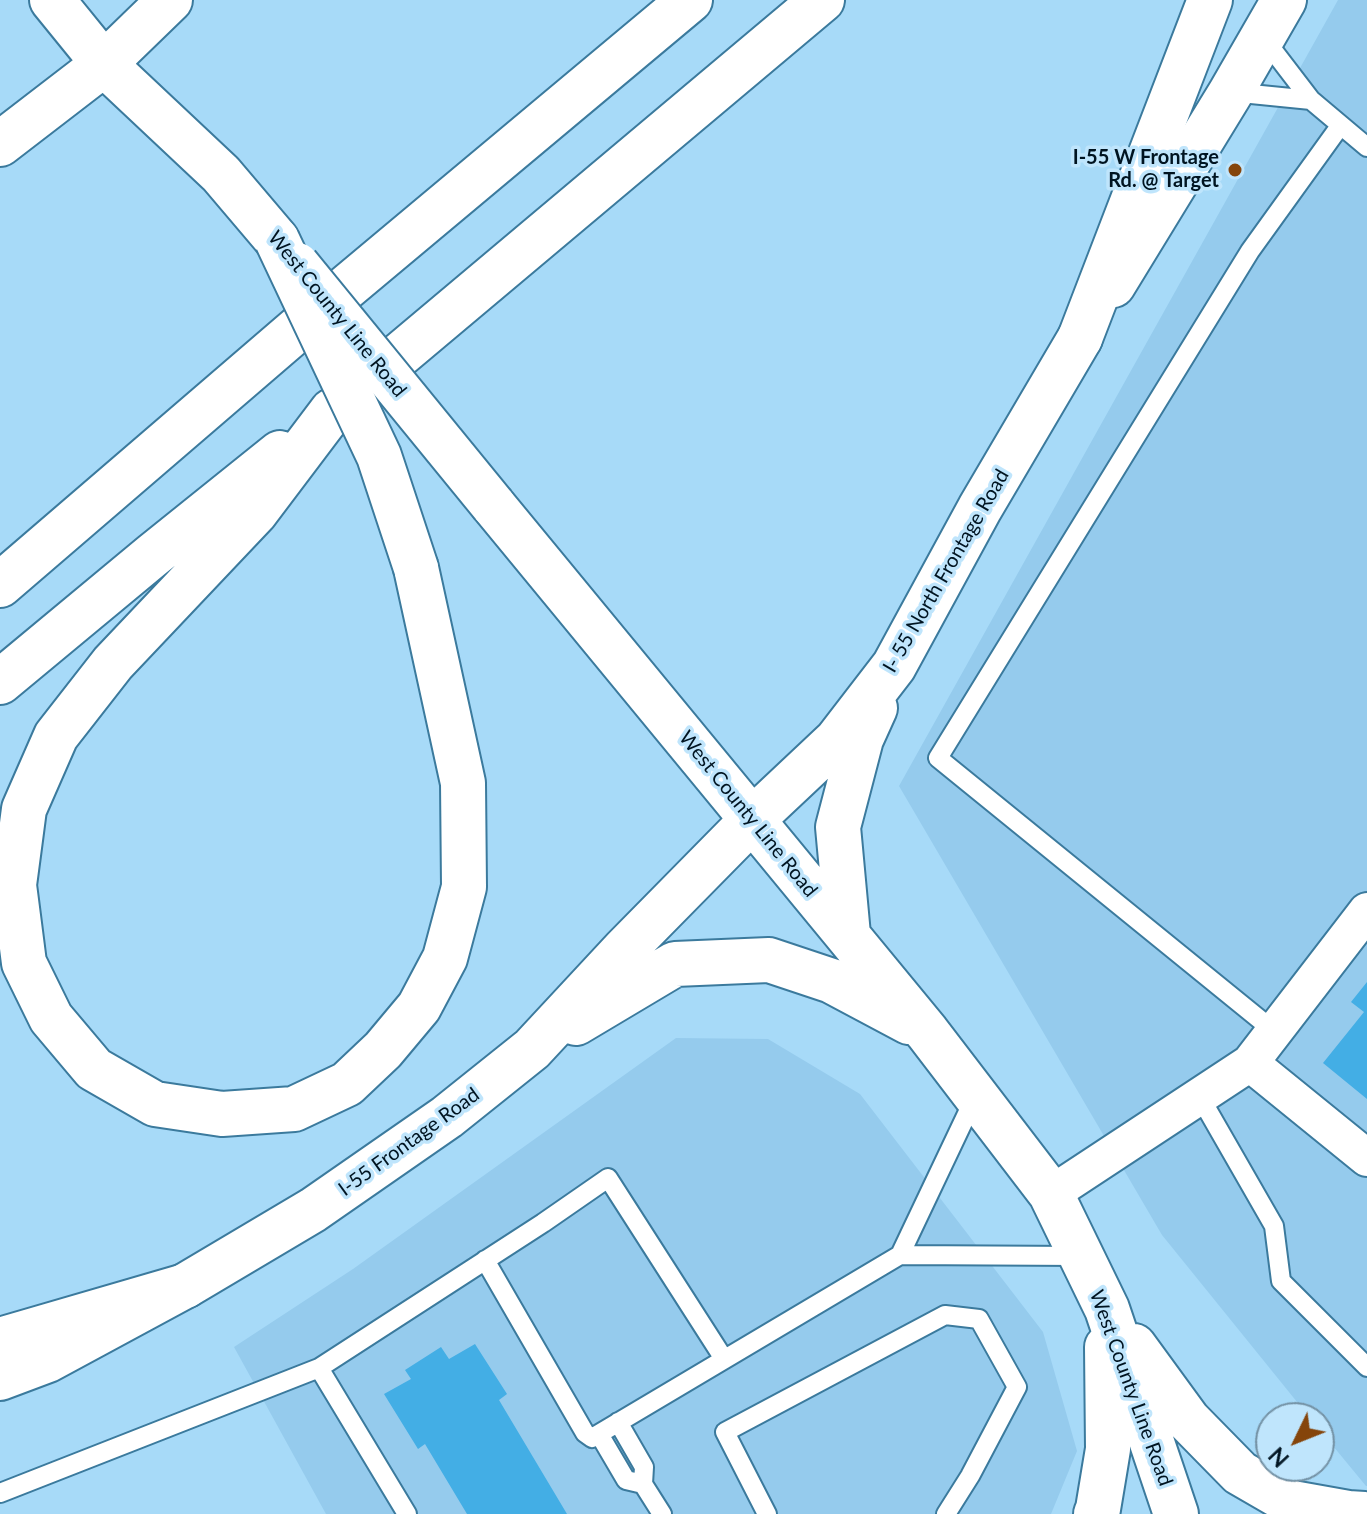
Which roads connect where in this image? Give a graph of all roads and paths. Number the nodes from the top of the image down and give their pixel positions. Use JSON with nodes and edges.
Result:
{"nodes":[{"id":1,"x":52,"y":0,"type":"edge"},
{"id":2,"x":170,"y":0,"type":"edge"},
{"id":3,"x":690,"y":0,"type":"edge"},
{"id":4,"x":822,"y":0,"type":"edge"},
{"id":5,"x":1210,"y":0,"type":"edge"},
{"id":6,"x":1273,"y":18,"type":"edge"},
{"id":7,"x":104,"y":64,"type":"junction"},
{"id":8,"x":1231,"y":92,"type":"junction"},
{"id":9,"x":1311,"y":100,"type":"junction"},
{"id":10,"x":1340,"y":126,"type":"junction"},
{"id":11,"x":0,"y":144,"type":"edge"},
{"id":12,"x":1367,"y":147,"type":"edge"},
{"id":13,"x":277,"y":240,"type":"junction"},
{"id":14,"x":1080,"y":338,"type":"junction"},
{"id":15,"x":332,"y":411,"type":"junction"},
{"id":16,"x":0,"y":585,"type":"edge"},
{"id":17,"x":894,"y":666,"type":"junction"},
{"id":18,"x":0,"y":682,"type":"edge"},
{"id":19,"x":753,"y":819,"type":"junction"},
{"id":20,"x":1367,"y":911,"type":"edge"},
{"id":21,"x":848,"y":935,"type":"junction"},
{"id":22,"x":1274,"y":1031,"type":"junction"},
{"id":23,"x":927,"y":1032,"type":"junction"},
{"id":24,"x":532,"y":1049,"type":"junction"},
{"id":25,"x":1250,"y":1063,"type":"junction"},
{"id":26,"x":975,"y":1095,"type":"junction"},
{"id":27,"x":1200,"y":1097,"type":"junction"},
{"id":28,"x":1367,"y":1158,"type":"edge"},
{"id":29,"x":1051,"y":1194,"type":"junction"},
{"id":30,"x":900,"y":1255,"type":"junction"},
{"id":31,"x":1081,"y":1256,"type":"junction"},
{"id":32,"x":485,"y":1260,"type":"junction"},
{"id":33,"x":185,"y":1286,"type":"junction"},
{"id":34,"x":1107,"y":1309,"type":"junction"},
{"id":35,"x":0,"y":1340,"type":"edge"},
{"id":36,"x":724,"y":1359,"type":"junction"},
{"id":37,"x":1367,"y":1367,"type":"edge"},
{"id":38,"x":319,"y":1368,"type":"junction"},
{"id":39,"x":0,"y":1378,"type":"edge"},
{"id":40,"x":618,"y":1422,"type":"junction"},
{"id":41,"x":599,"y":1434,"type":"junction"},
{"id":42,"x":643,"y":1484,"type":"junction"},
{"id":43,"x":0,"y":1493,"type":"edge"},
{"id":44,"x":407,"y":1514,"type":"edge"},
{"id":45,"x":662,"y":1514,"type":"edge"},
{"id":46,"x":767,"y":1514,"type":"edge"},
{"id":47,"x":946,"y":1514,"type":"edge"},
{"id":48,"x":1096,"y":1514,"type":"edge"},
{"id":49,"x":1176,"y":1514,"type":"edge"},
{"id":50,"x":1364,"y":1514,"type":"edge"}],
"edges":[{"from":1,"to":7,"type":"main road","name":"West County Line Road"},
{"from":2,"to":7,"type":"main road"},
{"from":3,"to":16,"type":"main road"},
{"from":4,"to":15,"type":"main road"},
{"from":5,"to":14,"type":"main road"},
{"from":6,"to":8,"type":"main road"},
{"from":6,"to":9,"type":"lane"},
{"from":7,"to":11,"type":"main road"},
{"from":7,"to":13,"type":"main road","name":"West County Line Road"},
{"from":8,"to":9,"type":"lane"},
{"from":8,"to":14,"type":"main road"},
{"from":9,"to":10,"type":"lane"},
{"from":10,"to":12,"type":"lane"},
{"from":10,"to":22,"type":"lane"},
{"from":13,"to":15,"type":"main road","bridge":true},
{"from":13,"to":19,"type":"main road","name":"West County Line Road","bridge":true},
{"from":14,"to":17,"type":"main road","name":"I- 55 North Frontage Road"},
{"from":15,"to":18,"type":"main road"},
{"from":17,"to":19,"type":"main road","name":"I- 55 North Frontage Road"},
{"from":17,"to":21,"type":"main road"},
{"from":19,"to":21,"type":"main road","name":"West County Line Road"},
{"from":19,"to":24,"type":"main road","name":"I-55 Frontage Road"},
{"from":20,"to":22,"type":"street"},
{"from":21,"to":23,"type":"main road","name":"West County Line Road"},
{"from":22,"to":25,"type":"street"},
{"from":23,"to":24,"type":"main road"},
{"from":23,"to":26,"type":"main road","name":"West County Line Road"},
{"from":24,"to":33,"type":"main road","name":"I-55 Frontage Road"},
{"from":25,"to":27,"type":"street"},
{"from":25,"to":28,"type":"street"},
{"from":26,"to":29,"type":"main road","name":"West County Line Road"},
{"from":26,"to":30,"type":"lane"},
{"from":27,"to":29,"type":"street"},
{"from":27,"to":37,"type":"lane"},
{"from":29,"to":31,"type":"main road","name":"West County Line Road"},
{"from":30,"to":31,"type":"lane"},
{"from":30,"to":36,"type":"lane"},
{"from":31,"to":34,"type":"main road","name":"West County Line Road"},
{"from":32,"to":36,"type":"lane"},
{"from":32,"to":38,"type":"lane"},
{"from":32,"to":41,"type":"lane"},
{"from":33,"to":35,"type":"main road"},
{"from":33,"to":39,"type":"main road","name":"I-55 Frontage Road"},
{"from":34,"to":48,"type":"main road"},
{"from":34,"to":49,"type":"main road","name":"West County Line Road"},
{"from":34,"to":50,"type":"main road"},
{"from":36,"to":40,"type":"lane"},
{"from":38,"to":43,"type":"lane"},
{"from":38,"to":44,"type":"lane"},
{"from":40,"to":41,"type":"lane"},
{"from":40,"to":42,"type":"lane"},
{"from":41,"to":42,"type":"lane"},
{"from":42,"to":45,"type":"lane"},
{"from":46,"to":47,"type":"lane"}]}
